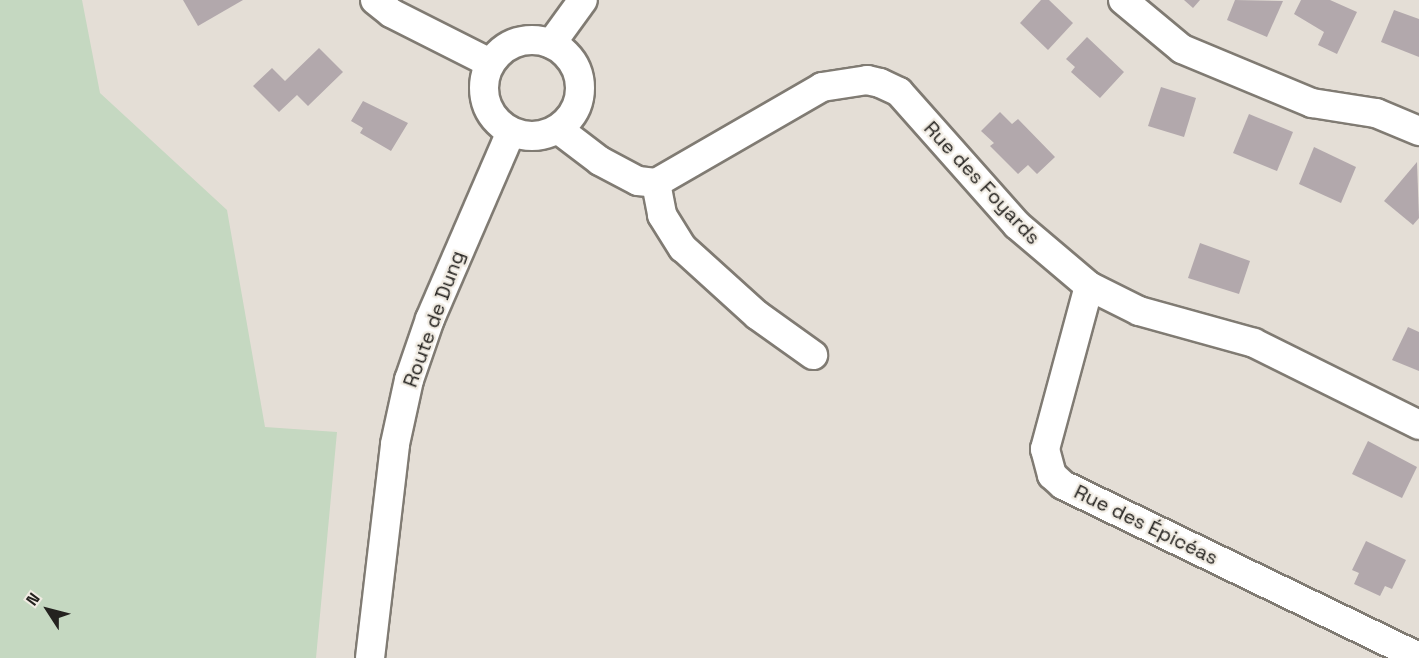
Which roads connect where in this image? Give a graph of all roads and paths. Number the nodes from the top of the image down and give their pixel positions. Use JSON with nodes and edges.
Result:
{"nodes":[{"id":1,"x":375,"y":0,"type":"edge"},
{"id":2,"x":583,"y":0,"type":"edge"},
{"id":3,"x":1123,"y":0,"type":"edge"},
{"id":4,"x":551,"y":44,"type":"junction"},
{"id":5,"x":490,"y":63,"type":"junction"},
{"id":6,"x":558,"y":129,"type":"junction"},
{"id":7,"x":1419,"y":131,"type":"edge"},
{"id":8,"x":511,"y":132,"type":"junction"},
{"id":9,"x":656,"y":183,"type":"junction"},
{"id":10,"x":1089,"y":286,"type":"junction"},
{"id":11,"x":813,"y":355,"type":"dead end"},
{"id":12,"x":1419,"y":425,"type":"edge"},
{"id":13,"x":1419,"y":657,"type":"edge"},
{"id":14,"x":370,"y":658,"type":"edge"}],
"edges":[{"from":1,"to":5,"type":"street"},
{"from":2,"to":4,"type":"street"},
{"from":3,"to":7,"type":"street"},
{"from":4,"to":5,"type":"street"},
{"from":4,"to":6,"type":"street"},
{"from":5,"to":8,"type":"street"},
{"from":6,"to":8,"type":"street"},
{"from":6,"to":9,"type":"street"},
{"from":8,"to":14,"type":"street","name":"Route de Dung"},
{"from":9,"to":10,"type":"street","name":"Rue des Foyards"},
{"from":9,"to":11,"type":"street"},
{"from":10,"to":12,"type":"street","name":"Rue des Foyards"},
{"from":10,"to":13,"type":"street","name":"Rue des Épicéas"}]}
